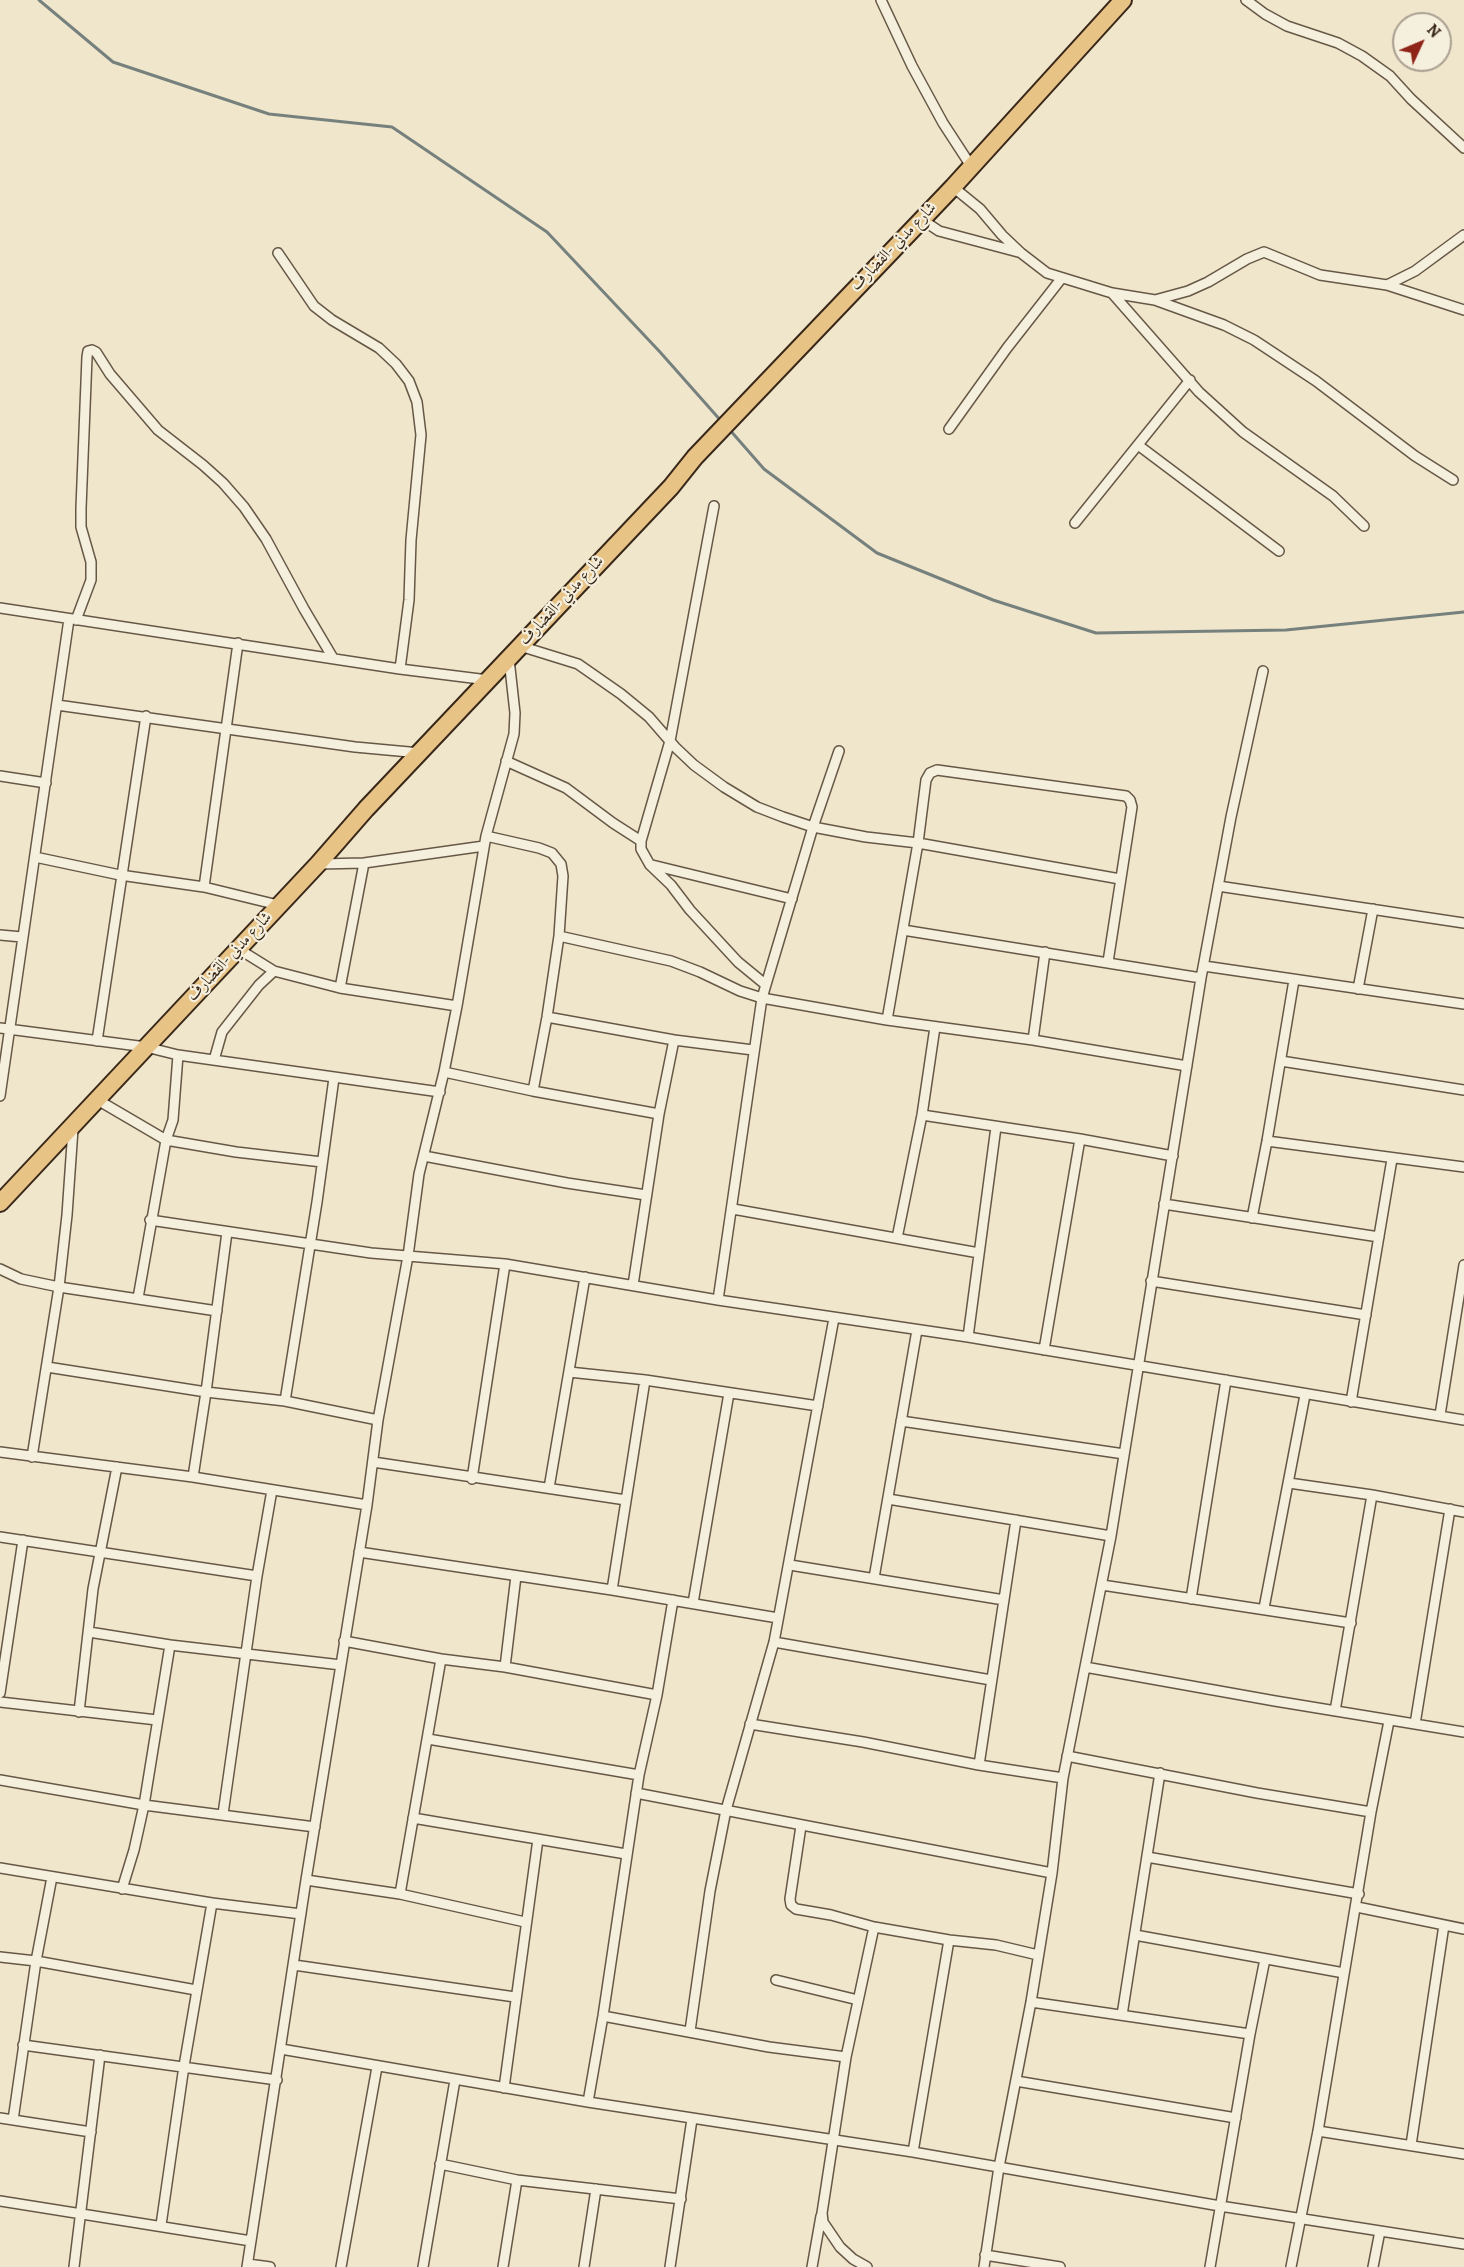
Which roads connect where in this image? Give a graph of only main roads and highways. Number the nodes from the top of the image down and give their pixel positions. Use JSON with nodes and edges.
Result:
{"nodes":[{"id":1,"x":1123,"y":0,"type":"edge"},
{"id":2,"x":0,"y":1203,"type":"edge"}],
"edges":[{"from":1,"to":2,"type":"highway","name":"شارع مدني -القضارف"}]}
